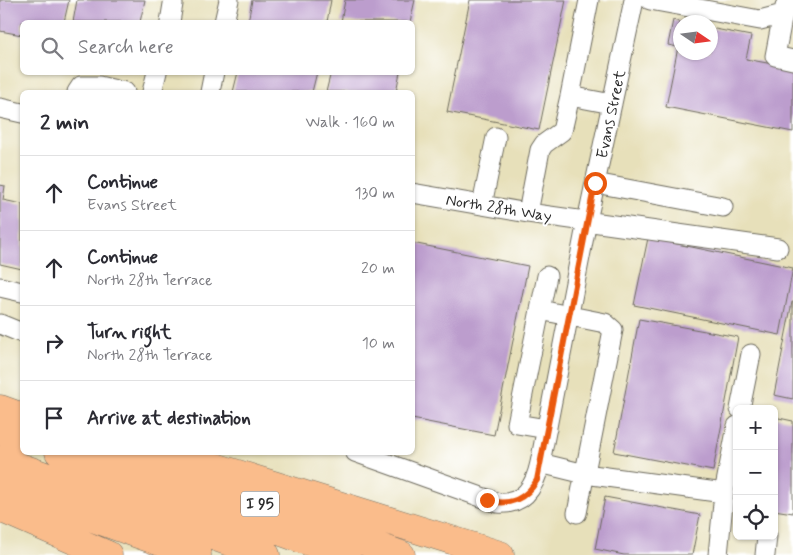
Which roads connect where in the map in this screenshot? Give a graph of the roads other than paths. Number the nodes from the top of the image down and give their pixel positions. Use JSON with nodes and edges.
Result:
{"nodes":[{"id":1,"x":229,"y":0,"type":"edge"},
{"id":2,"x":590,"y":0,"type":"edge"},
{"id":3,"x":634,"y":0,"type":"edge"},
{"id":4,"x":650,"y":0,"type":"edge"},
{"id":5,"x":173,"y":4,"type":"dead end"},
{"id":6,"x":785,"y":7,"type":"edge"},
{"id":7,"x":170,"y":20,"type":"edge"},
{"id":8,"x":224,"y":20,"type":"edge"},
{"id":9,"x":793,"y":60,"type":"edge"},
{"id":10,"x":156,"y":75,"type":"edge"},
{"id":11,"x":213,"y":75,"type":"edge"},
{"id":12,"x":79,"y":90,"type":"edge"},
{"id":13,"x":116,"y":90,"type":"edge"},
{"id":14,"x":152,"y":90,"type":"edge"},
{"id":15,"x":210,"y":90,"type":"edge"},
{"id":16,"x":570,"y":96,"type":"junction"},
{"id":17,"x":612,"y":104,"type":"junction"},
{"id":18,"x":496,"y":137,"type":"dead end"},
{"id":19,"x":595,"y":183,"type":"junction"},
{"id":20,"x":415,"y":194,"type":"edge"},
{"id":21,"x":482,"y":205,"type":"junction"},
{"id":22,"x":723,"y":207,"type":"dead end"},
{"id":23,"x":528,"y":213,"type":"junction"},
{"id":24,"x":586,"y":221,"type":"junction"},
{"id":25,"x":778,"y":248,"type":"dead end"},
{"id":26,"x":547,"y":276,"type":"dead end"},
{"id":27,"x":0,"y":287,"type":"edge"},
{"id":28,"x":20,"y":292,"type":"edge"},
{"id":29,"x":540,"y":310,"type":"junction"},
{"id":30,"x":569,"y":316,"type":"junction"},
{"id":31,"x":0,"y":324,"type":"edge"},
{"id":32,"x":20,"y":332,"type":"edge"},
{"id":33,"x":751,"y":354,"type":"dead end"},
{"id":34,"x":741,"y":405,"type":"edge"},
{"id":35,"x":0,"y":409,"type":"edge"},
{"id":36,"x":20,"y":416,"type":"edge"},
{"id":37,"x":547,"y":429,"type":"junction"},
{"id":38,"x":0,"y":431,"type":"edge"},
{"id":39,"x":20,"y":438,"type":"edge"},
{"id":40,"x":733,"y":447,"type":"edge"},
{"id":41,"x":67,"y":455,"type":"edge"},
{"id":42,"x":128,"y":455,"type":"edge"},
{"id":43,"x":164,"y":455,"type":"edge"},
{"id":44,"x":363,"y":455,"type":"edge"},
{"id":45,"x":0,"y":460,"type":"edge"},
{"id":46,"x":540,"y":463,"type":"junction"},
{"id":47,"x":586,"y":474,"type":"junction"},
{"id":48,"x":0,"y":484,"type":"edge"},
{"id":49,"x":724,"y":494,"type":"junction"},
{"id":50,"x":0,"y":508,"type":"edge"},
{"id":51,"x":577,"y":513,"type":"dead end"},
{"id":52,"x":766,"y":540,"type":"edge"},
{"id":53,"x":108,"y":555,"type":"edge"},
{"id":54,"x":197,"y":555,"type":"edge"},
{"id":55,"x":266,"y":555,"type":"edge"},
{"id":56,"x":346,"y":555,"type":"edge"},
{"id":57,"x":401,"y":555,"type":"edge"},
{"id":58,"x":500,"y":555,"type":"edge"},
{"id":59,"x":718,"y":555,"type":"edge"},
{"id":60,"x":765,"y":555,"type":"edge"}],
"edges":[{"from":1,"to":8,"type":"street"},
{"from":2,"to":16,"type":"street"},
{"from":3,"to":17,"type":"street","name":"Evans Street"},
{"from":4,"to":6,"type":"street"},
{"from":5,"to":7,"type":"street"},
{"from":6,"to":9,"type":"street"},
{"from":10,"to":14,"type":"street"},
{"from":11,"to":15,"type":"street"},
{"from":12,"to":13,"type":"street"},
{"from":16,"to":17,"type":"street"},
{"from":16,"to":23,"type":"street"},
{"from":17,"to":19,"type":"street","name":"Evans Street"},
{"from":18,"to":21,"type":"street"},
{"from":19,"to":22,"type":"street"},
{"from":19,"to":24,"type":"street","name":"Evans Street"},
{"from":20,"to":21,"type":"street","name":"North 28th Way"},
{"from":21,"to":23,"type":"street","name":"North 28th Way"},
{"from":23,"to":24,"type":"street","name":"North 28th Way"},
{"from":24,"to":25,"type":"street","name":"North 28th Way"},
{"from":24,"to":30,"type":"street","name":"Evans Street"},
{"from":26,"to":29,"type":"street"},
{"from":27,"to":28,"type":"street"},
{"from":29,"to":30,"type":"street"},
{"from":29,"to":37,"type":"street"},
{"from":30,"to":37,"type":"street","name":"Evans Street"},
{"from":30,"to":47,"type":"street"},
{"from":31,"to":32,"type":"street"},
{"from":33,"to":34,"type":"street"},
{"from":35,"to":36,"type":"highway"},
{"from":37,"to":46,"type":"street","name":"Evans Street"},
{"from":38,"to":39,"type":"highway"},
{"from":40,"to":49,"type":"street"},
{"from":41,"to":56,"type":"highway"},
{"from":42,"to":57,"type":"highway","number":"I 95"},
{"from":43,"to":58,"type":"highway"},
{"from":44,"to":46,"type":"street","name":"Evans Street"},
{"from":45,"to":55,"type":"highway"},
{"from":46,"to":47,"type":"street"},
{"from":47,"to":49,"type":"street"},
{"from":47,"to":51,"type":"street"},
{"from":48,"to":54,"type":"highway"},
{"from":49,"to":59,"type":"street"},
{"from":50,"to":53,"type":"highway"},
{"from":52,"to":60,"type":"street"}]}
